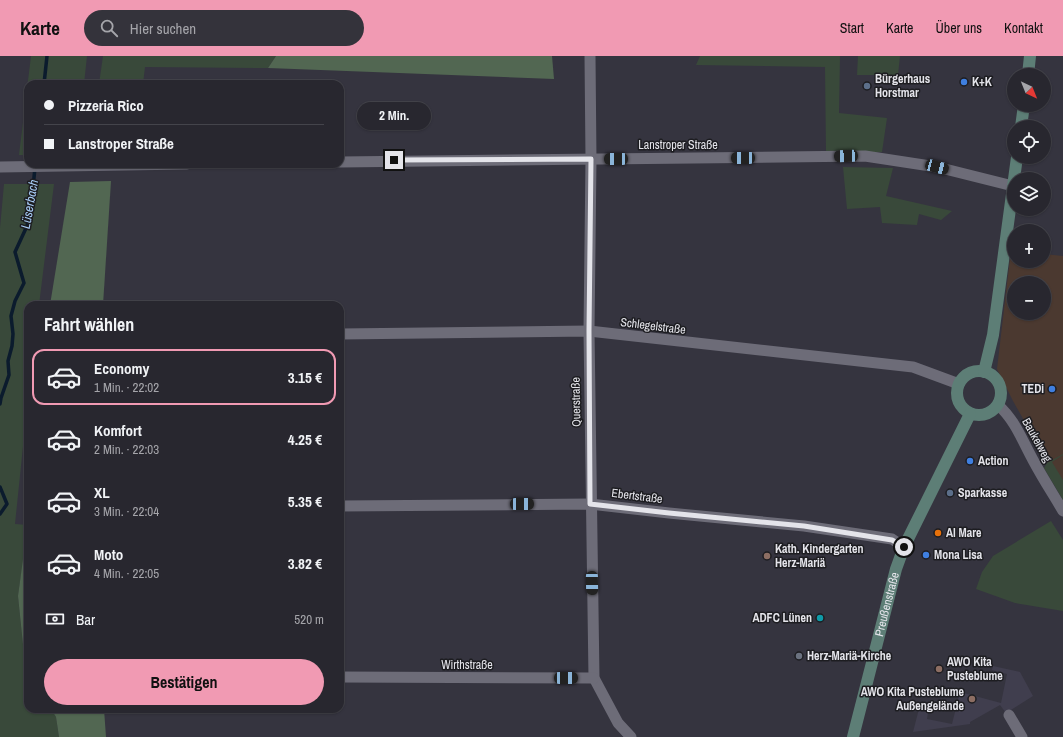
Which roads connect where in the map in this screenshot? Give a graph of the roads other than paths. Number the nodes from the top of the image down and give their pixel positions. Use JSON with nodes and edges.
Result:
{"nodes":[{"id":1,"x":590,"y":56,"type":"edge"},
{"id":2,"x":1030,"y":56,"type":"edge"},
{"id":3,"x":1029,"y":68,"type":"edge"},
{"id":4,"x":591,"y":159,"type":"junction"},
{"id":5,"x":344,"y":162,"type":"edge"},
{"id":6,"x":0,"y":167,"type":"edge"},
{"id":7,"x":24,"y":167,"type":"edge"},
{"id":8,"x":1007,"y":184,"type":"edge"},
{"id":9,"x":1009,"y":216,"type":"edge"},
{"id":10,"x":589,"y":331,"type":"junction"},
{"id":11,"x":344,"y":334,"type":"edge"},
{"id":12,"x":984,"y":372,"type":"junction"},
{"id":13,"x":959,"y":384,"type":"junction"},
{"id":14,"x":998,"y":405,"type":"junction"},
{"id":15,"x":970,"y":414,"type":"junction"},
{"id":16,"x":590,"y":504,"type":"junction"},
{"id":17,"x":344,"y":506,"type":"edge"},
{"id":18,"x":1063,"y":511,"type":"edge"},
{"id":19,"x":904,"y":547,"type":"junction"},
{"id":20,"x":344,"y":677,"type":"edge"},
{"id":21,"x":594,"y":678,"type":"junction"},
{"id":22,"x":1009,"y":715,"type":"dead end"},
{"id":23,"x":631,"y":737,"type":"edge"},
{"id":24,"x":853,"y":737,"type":"edge"},
{"id":25,"x":1022,"y":737,"type":"edge"}],
"edges":[{"from":1,"to":4,"type":"street","name":"Querstraße"},
{"from":2,"to":3,"type":"street"},
{"from":4,"to":5,"type":"street","name":"Lanstroper Straße"},
{"from":4,"to":8,"type":"street","name":"Lanstroper Straße"},
{"from":4,"to":10,"type":"street","name":"Querstraße"},
{"from":6,"to":7,"type":"street"},
{"from":9,"to":12,"type":"street"},
{"from":10,"to":11,"type":"street","name":"Schlegelstraße"},
{"from":10,"to":13,"type":"street","name":"Schlegelstraße"},
{"from":10,"to":16,"type":"street","name":"Querstraße"},
{"from":12,"to":13,"type":"street"},
{"from":12,"to":14,"type":"street"},
{"from":13,"to":15,"type":"street"},
{"from":14,"to":15,"type":"street"},
{"from":14,"to":18,"type":"street","name":"Baukelweg"},
{"from":15,"to":19,"type":"street","name":"Preußenstraße"},
{"from":16,"to":17,"type":"street","name":"Ebertstraße"},
{"from":16,"to":19,"type":"street","name":"Ebertstraße"},
{"from":16,"to":21,"type":"street","name":"Querstraße"},
{"from":19,"to":24,"type":"street","name":"Preußenstraße"},
{"from":20,"to":21,"type":"street","name":"Wirthstraße"},
{"from":21,"to":23,"type":"street","name":"Querstraße"},
{"from":22,"to":25,"type":"street"}]}
